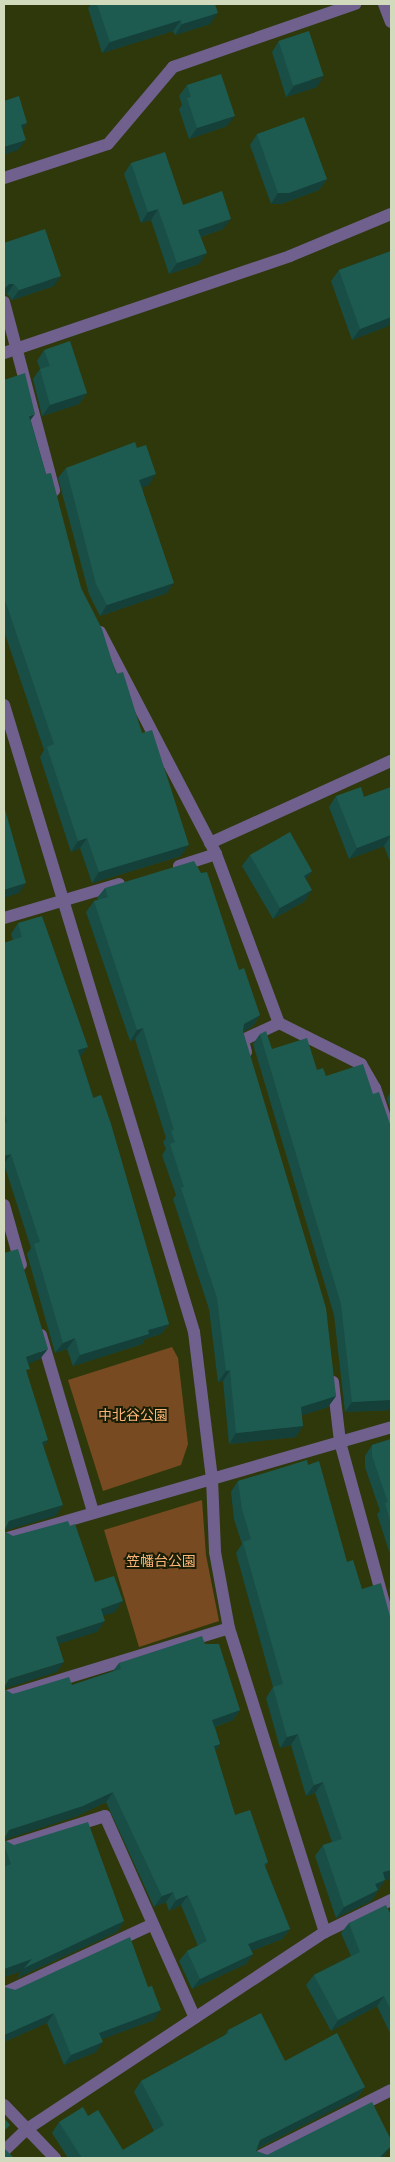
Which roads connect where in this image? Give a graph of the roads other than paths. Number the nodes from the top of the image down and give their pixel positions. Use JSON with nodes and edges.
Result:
{"nodes":[{"id":1,"x":354,"y":4,"type":"edge"},
{"id":2,"x":384,"y":4,"type":"edge"},
{"id":3,"x":391,"y":22,"type":"edge"},
{"id":4,"x":4,"y":178,"type":"edge"},
{"id":5,"x":391,"y":214,"type":"edge"},
{"id":6,"x":4,"y":302,"type":"edge"},
{"id":7,"x":17,"y":348,"type":"junction"},
{"id":8,"x":4,"y":353,"type":"edge"},
{"id":9,"x":57,"y":501,"type":"edge"},
{"id":10,"x":95,"y":623,"type":"edge"},
{"id":11,"x":4,"y":705,"type":"edge"},
{"id":12,"x":391,"y":761,"type":"edge"},
{"id":13,"x":213,"y":849,"type":"junction"},
{"id":14,"x":168,"y":869,"type":"edge"},
{"id":15,"x":130,"y":881,"type":"edge"},
{"id":16,"x":63,"y":901,"type":"junction"},
{"id":17,"x":4,"y":918,"type":"edge"},
{"id":18,"x":279,"y":1023,"type":"junction"},
{"id":19,"x":251,"y":1068,"type":"edge"},
{"id":20,"x":391,"y":1134,"type":"edge"},
{"id":21,"x":4,"y":1205,"type":"edge"},
{"id":22,"x":26,"y":1282,"type":"edge"},
{"id":23,"x":37,"y":1320,"type":"edge"},
{"id":24,"x":331,"y":1365,"type":"edge"},
{"id":25,"x":391,"y":1427,"type":"edge"},
{"id":26,"x":340,"y":1442,"type":"junction"},
{"id":27,"x":212,"y":1479,"type":"junction"},
{"id":28,"x":93,"y":1512,"type":"junction"},
{"id":29,"x":4,"y":1539,"type":"edge"},
{"id":30,"x":229,"y":1628,"type":"junction"},
{"id":31,"x":391,"y":1628,"type":"edge"},
{"id":32,"x":4,"y":1697,"type":"edge"},
{"id":33,"x":4,"y":1848,"type":"edge"},
{"id":34,"x":391,"y":1900,"type":"edge"},
{"id":35,"x":151,"y":1925,"type":"junction"},
{"id":36,"x":325,"y":1932,"type":"junction"},
{"id":37,"x":4,"y":1993,"type":"edge"},
{"id":38,"x":195,"y":2018,"type":"junction"},
{"id":39,"x":391,"y":2090,"type":"edge"},
{"id":40,"x":4,"y":2106,"type":"edge"},
{"id":41,"x":27,"y":2129,"type":"junction"},
{"id":42,"x":4,"y":2151,"type":"edge"},
{"id":43,"x":55,"y":2158,"type":"edge"},
{"id":44,"x":256,"y":2158,"type":"edge"}],
"edges":[{"from":1,"to":4,"type":"street"},
{"from":2,"to":3,"type":"street"},
{"from":5,"to":7,"type":"street"},
{"from":6,"to":7,"type":"street"},
{"from":7,"to":8,"type":"street"},
{"from":7,"to":9,"type":"street"},
{"from":10,"to":13,"type":"street"},
{"from":11,"to":16,"type":"street"},
{"from":12,"to":13,"type":"street"},
{"from":13,"to":14,"type":"street"},
{"from":13,"to":18,"type":"street"},
{"from":15,"to":16,"type":"street"},
{"from":16,"to":17,"type":"street"},
{"from":16,"to":27,"type":"street"},
{"from":18,"to":19,"type":"street"},
{"from":18,"to":20,"type":"street"},
{"from":21,"to":22,"type":"street"},
{"from":23,"to":28,"type":"street"},
{"from":24,"to":26,"type":"street"},
{"from":25,"to":26,"type":"street"},
{"from":26,"to":27,"type":"street"},
{"from":26,"to":31,"type":"street"},
{"from":27,"to":28,"type":"street"},
{"from":27,"to":30,"type":"street"},
{"from":28,"to":29,"type":"street"},
{"from":30,"to":32,"type":"street"},
{"from":30,"to":36,"type":"street"},
{"from":33,"to":35,"type":"street"},
{"from":34,"to":36,"type":"street"},
{"from":35,"to":37,"type":"street"},
{"from":35,"to":38,"type":"street"},
{"from":36,"to":38,"type":"street"},
{"from":38,"to":41,"type":"street"},
{"from":39,"to":44,"type":"street"},
{"from":40,"to":41,"type":"street"},
{"from":41,"to":42,"type":"street"},
{"from":41,"to":43,"type":"street"}]}
